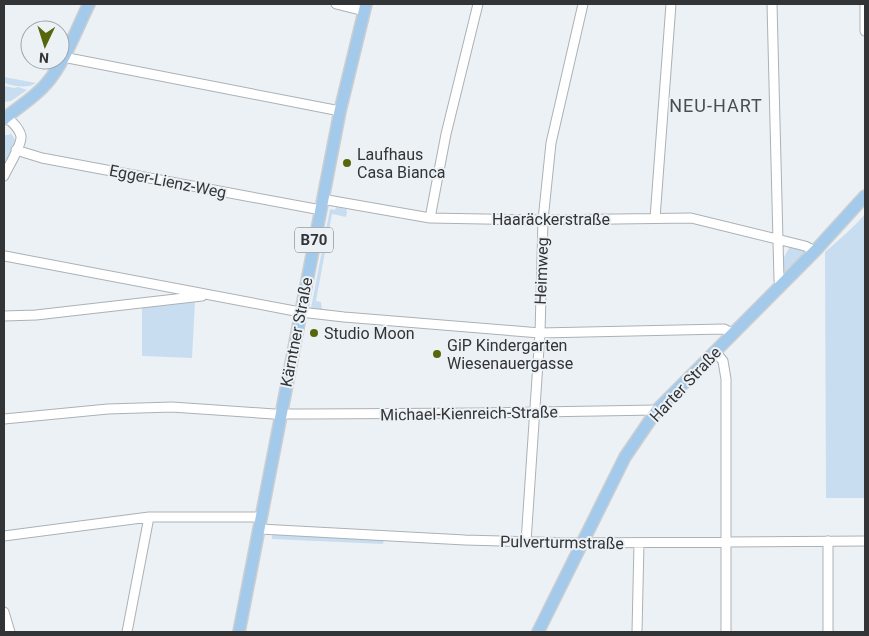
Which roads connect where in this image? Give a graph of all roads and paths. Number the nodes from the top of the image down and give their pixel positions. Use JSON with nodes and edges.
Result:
{"nodes":[{"id":1,"x":89,"y":4,"type":"edge"},
{"id":2,"x":336,"y":4,"type":"edge"},
{"id":3,"x":478,"y":4,"type":"edge"},
{"id":4,"x":583,"y":4,"type":"edge"},
{"id":5,"x":671,"y":4,"type":"edge"},
{"id":6,"x":772,"y":4,"type":"edge"},
{"id":7,"x":865,"y":4,"type":"edge"},
{"id":8,"x":365,"y":8,"type":"edge"},
{"id":9,"x":865,"y":31,"type":"edge"},
{"id":10,"x":70,"y":43,"type":"edge"},
{"id":11,"x":70,"y":58,"type":"edge"},
{"id":12,"x":55,"y":70,"type":"edge"},
{"id":13,"x":340,"y":111,"type":"junction"},
{"id":14,"x":4,"y":117,"type":"edge"},
{"id":15,"x":16,"y":150,"type":"junction"},
{"id":16,"x":4,"y":176,"type":"edge"},
{"id":17,"x":865,"y":196,"type":"edge"},
{"id":18,"x":321,"y":204,"type":"junction"},
{"id":19,"x":430,"y":218,"type":"junction"},
{"id":20,"x":655,"y":218,"type":"junction"},
{"id":21,"x":543,"y":220,"type":"junction"},
{"id":22,"x":778,"y":239,"type":"junction"},
{"id":23,"x":815,"y":251,"type":"junction"},
{"id":24,"x":5,"y":256,"type":"dead end"},
{"id":25,"x":781,"y":286,"type":"junction"},
{"id":26,"x":213,"y":295,"type":"junction"},
{"id":27,"x":300,"y":312,"type":"junction"},
{"id":28,"x":4,"y":316,"type":"edge"},
{"id":29,"x":540,"y":333,"type":"junction"},
{"id":30,"x":732,"y":334,"type":"junction"},
{"id":31,"x":714,"y":351,"type":"junction"},
{"id":32,"x":657,"y":410,"type":"junction"},
{"id":33,"x":535,"y":412,"type":"junction"},
{"id":34,"x":281,"y":414,"type":"junction"},
{"id":35,"x":4,"y":419,"type":"edge"},
{"id":36,"x":150,"y":517,"type":"junction"},
{"id":37,"x":261,"y":517,"type":"junction"},
{"id":38,"x":260,"y":529,"type":"junction"},
{"id":39,"x":4,"y":536,"type":"edge"},
{"id":40,"x":828,"y":540,"type":"junction"},
{"id":41,"x":865,"y":541,"type":"edge"},
{"id":42,"x":526,"y":542,"type":"junction"},
{"id":43,"x":639,"y":543,"type":"junction"},
{"id":44,"x":726,"y":543,"type":"junction"},
{"id":45,"x":582,"y":544,"type":"junction"},
{"id":46,"x":4,"y":612,"type":"edge"},
{"id":47,"x":10,"y":632,"type":"edge"},
{"id":48,"x":127,"y":632,"type":"edge"},
{"id":49,"x":239,"y":632,"type":"edge"},
{"id":50,"x":538,"y":632,"type":"edge"},
{"id":51,"x":637,"y":632,"type":"edge"},
{"id":52,"x":726,"y":632,"type":"edge"},
{"id":53,"x":828,"y":632,"type":"edge"}],
"edges":[{"from":1,"to":10,"type":"main road"},
{"from":2,"to":8,"type":"street"},
{"from":3,"to":19,"type":"street"},
{"from":4,"to":21,"type":"street","name":"Heimweg"},
{"from":5,"to":20,"type":"street"},
{"from":6,"to":22,"type":"street"},
{"from":7,"to":9,"type":"street"},
{"from":8,"to":13,"type":"main road","name":"Kärntner Straße","number":"B70"},
{"from":11,"to":13,"type":"street"},
{"from":12,"to":14,"type":"main road"},
{"from":13,"to":18,"type":"main road","name":"Kärntner Straße","number":"B70"},
{"from":14,"to":15,"type":"street"},
{"from":15,"to":16,"type":"street"},
{"from":15,"to":18,"type":"street","name":"Egger-Lienz-Weg"},
{"from":17,"to":23,"type":"main road","name":"Harter Straße"},
{"from":18,"to":19,"type":"street","name":"Haaräckerstraße"},
{"from":18,"to":27,"type":"main road","name":"Kärntner Straße","number":"B70"},
{"from":19,"to":21,"type":"street","name":"Haaräckerstraße"},
{"from":20,"to":21,"type":"street","name":"Haaräckerstraße"},
{"from":20,"to":22,"type":"street","name":"Haaräckerstraße"},
{"from":21,"to":29,"type":"street","name":"Heimweg"},
{"from":22,"to":23,"type":"street","name":"Haaräckerstraße"},
{"from":22,"to":25,"type":"street"},
{"from":23,"to":25,"type":"main road","name":"Harter Straße"},
{"from":24,"to":26,"type":"street"},
{"from":25,"to":30,"type":"main road","name":"Harter Straße"},
{"from":26,"to":27,"type":"street"},
{"from":26,"to":28,"type":"street"},
{"from":27,"to":29,"type":"street"},
{"from":27,"to":34,"type":"main road","name":"Kärntner Straße","number":"B70"},
{"from":29,"to":30,"type":"street"},
{"from":29,"to":33,"type":"street","name":"Heimweg"},
{"from":30,"to":31,"type":"main road","name":"Harter Straße"},
{"from":31,"to":32,"type":"main road","name":"Harter Straße"},
{"from":31,"to":44,"type":"street"},
{"from":32,"to":33,"type":"street","name":"Michael-Kienreich-Straße"},
{"from":32,"to":45,"type":"main road","name":"Harter Straße"},
{"from":33,"to":34,"type":"street","name":"Michael-Kienreich-Straße"},
{"from":33,"to":42,"type":"street","name":"Heimweg"},
{"from":34,"to":35,"type":"street","name":"Michael-Kienreich-Straße"},
{"from":34,"to":37,"type":"main road","name":"Kärntner Straße","number":"B70"},
{"from":36,"to":37,"type":"street"},
{"from":36,"to":39,"type":"street"},
{"from":36,"to":48,"type":"street"},
{"from":37,"to":38,"type":"main road","name":"Kärntner Straße","number":"B70"},
{"from":38,"to":42,"type":"street","name":"Pulverturmstraße"},
{"from":38,"to":49,"type":"main road","name":"Kärntner Straße","number":"B70"},
{"from":40,"to":41,"type":"street","name":"Pulverturmstraße"},
{"from":40,"to":44,"type":"street","name":"Pulverturmstraße"},
{"from":40,"to":53,"type":"street"},
{"from":42,"to":45,"type":"street","name":"Pulverturmstraße"},
{"from":43,"to":44,"type":"street","name":"Pulverturmstraße"},
{"from":43,"to":45,"type":"street","name":"Pulverturmstraße"},
{"from":43,"to":51,"type":"street"},
{"from":44,"to":52,"type":"street"},
{"from":45,"to":50,"type":"main road","name":"Harter Straße"},
{"from":46,"to":47,"type":"street"}]}
